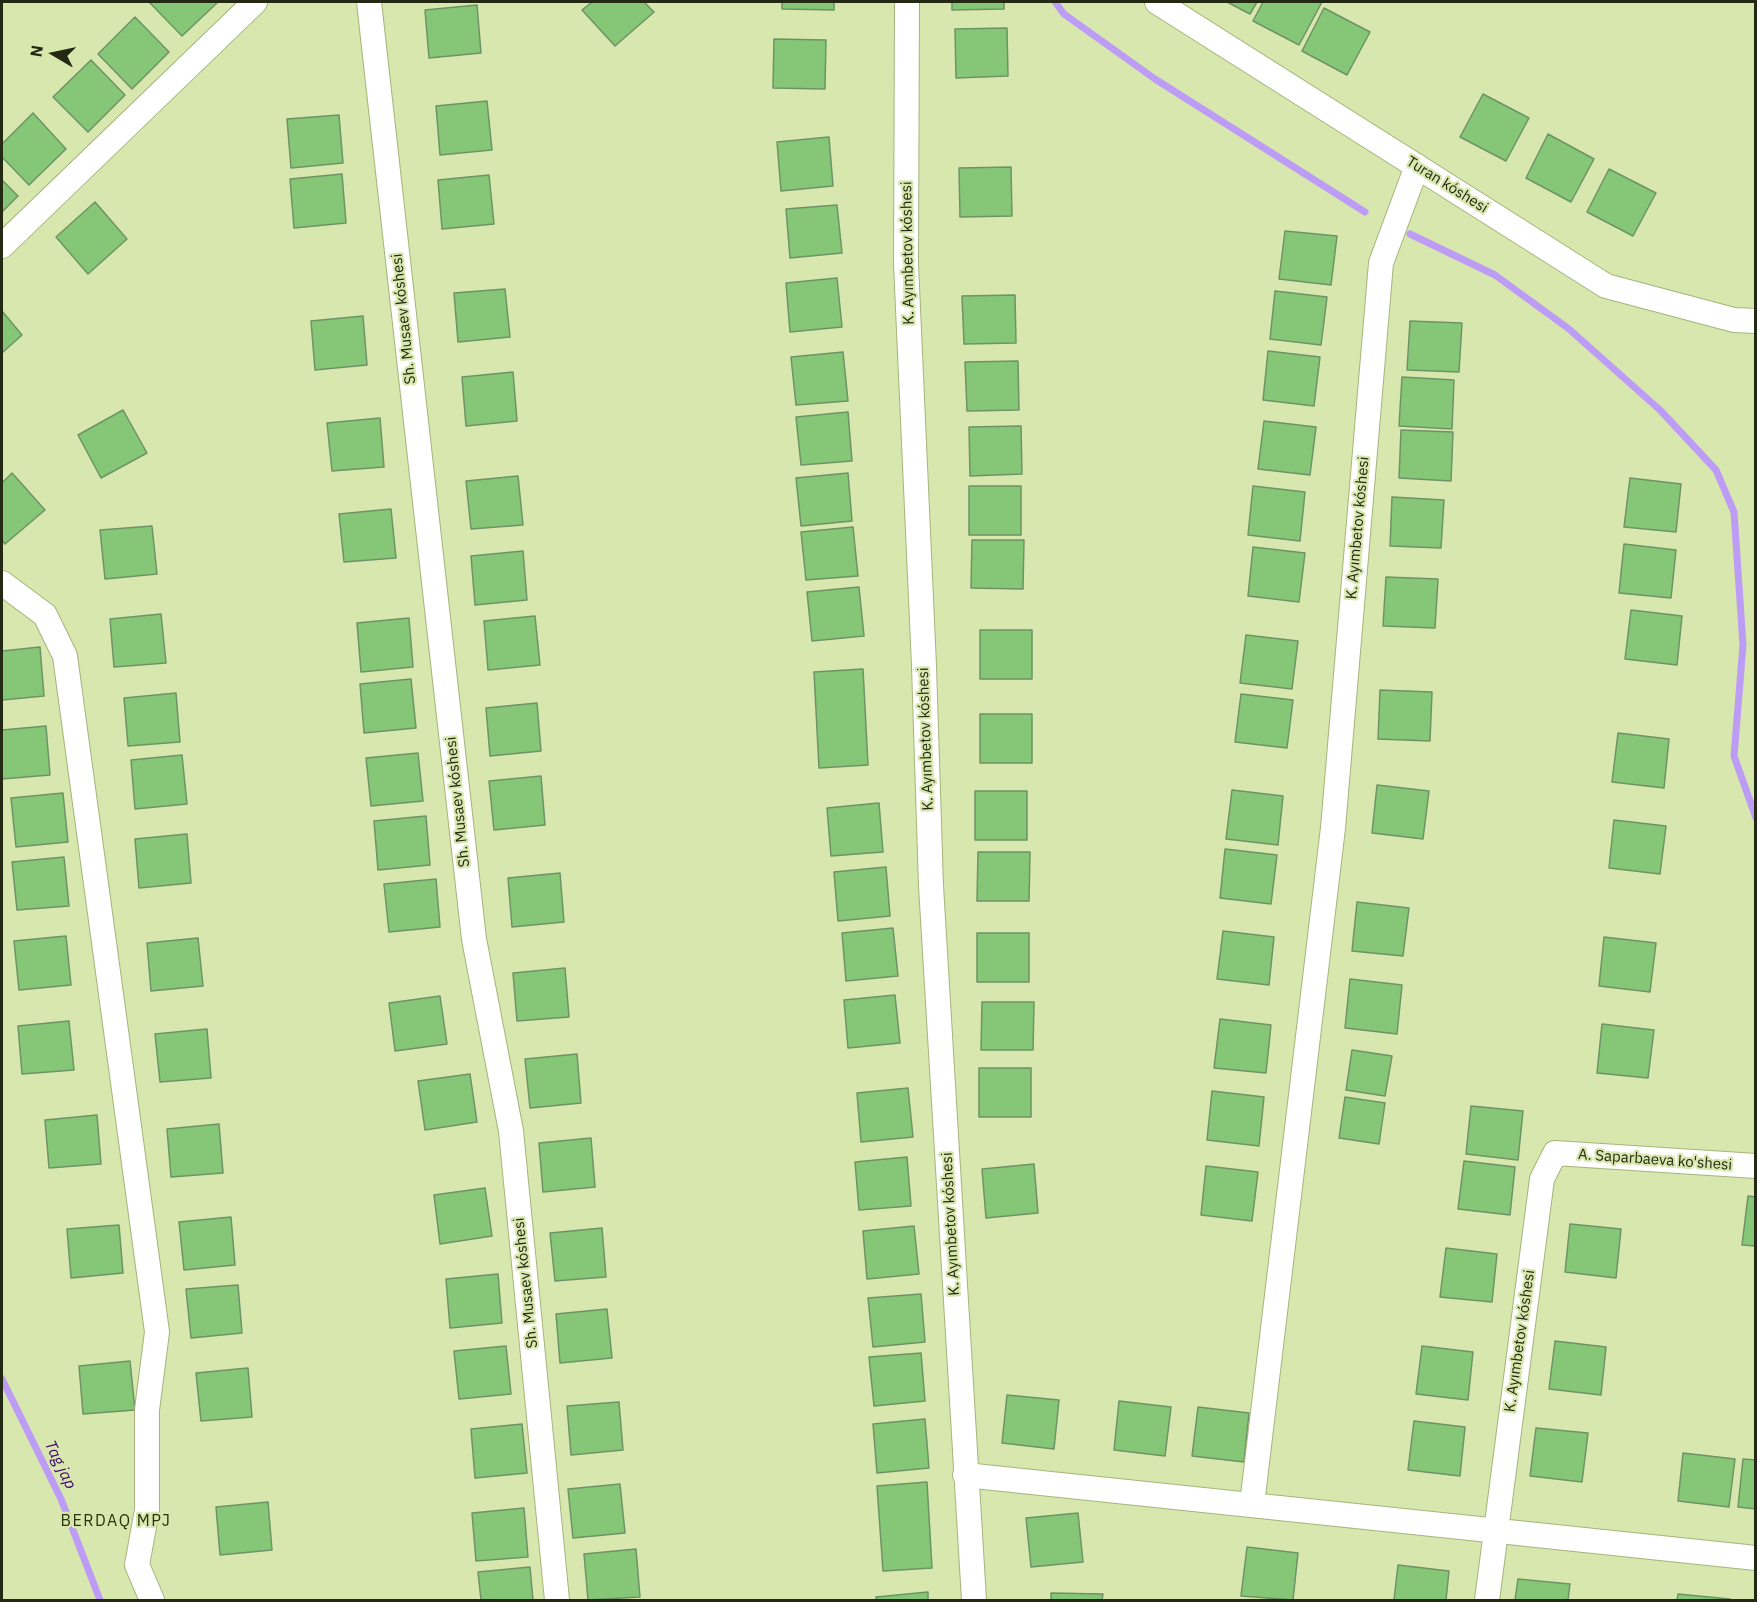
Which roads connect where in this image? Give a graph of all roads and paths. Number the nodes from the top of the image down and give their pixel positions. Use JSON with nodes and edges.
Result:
{"nodes":[{"id":1,"x":255,"y":2,"type":"edge"},
{"id":2,"x":369,"y":2,"type":"edge"},
{"id":3,"x":907,"y":2,"type":"edge"},
{"id":4,"x":1157,"y":2,"type":"edge"},
{"id":5,"x":1417,"y":166,"type":"junction"},
{"id":6,"x":2,"y":246,"type":"edge"},
{"id":7,"x":1755,"y":321,"type":"edge"},
{"id":8,"x":2,"y":583,"type":"edge"},
{"id":9,"x":1554,"y":1154,"type":"joint"},
{"id":10,"x":1755,"y":1166,"type":"edge"},
{"id":11,"x":965,"y":1475,"type":"junction"},
{"id":12,"x":1252,"y":1504,"type":"junction"},
{"id":13,"x":1495,"y":1532,"type":"junction"},
{"id":14,"x":1755,"y":1558,"type":"edge"},
{"id":15,"x":152,"y":1600,"type":"edge"},
{"id":16,"x":557,"y":1600,"type":"edge"},
{"id":17,"x":974,"y":1600,"type":"edge"},
{"id":18,"x":1487,"y":1600,"type":"edge"}],
"edges":[{"from":1,"to":6,"type":"street"},
{"from":2,"to":16,"type":"street","name":"Sh. Musaev kóshesi"},
{"from":3,"to":11,"type":"street","name":"K. Ayımbetov kóshesi"},
{"from":4,"to":5,"type":"street","name":"Turan kóshesi"},
{"from":5,"to":7,"type":"street","name":"Turan kóshesi"},
{"from":5,"to":12,"type":"street","name":"K. Ayımbetov kóshesi"},
{"from":8,"to":15,"type":"street"},
{"from":9,"to":10,"type":"street","name":"A. Saparbaeva ko'shesi"},
{"from":9,"to":13,"type":"street","name":"K. Ayımbetov kóshesi"},
{"from":11,"to":12,"type":"street"},
{"from":11,"to":17,"type":"street","name":"K. Ayımbetov kóshesi"},
{"from":12,"to":13,"type":"street"},
{"from":13,"to":14,"type":"street"},
{"from":13,"to":18,"type":"street","name":"K. Ayımbetov kóshesi"}]}
